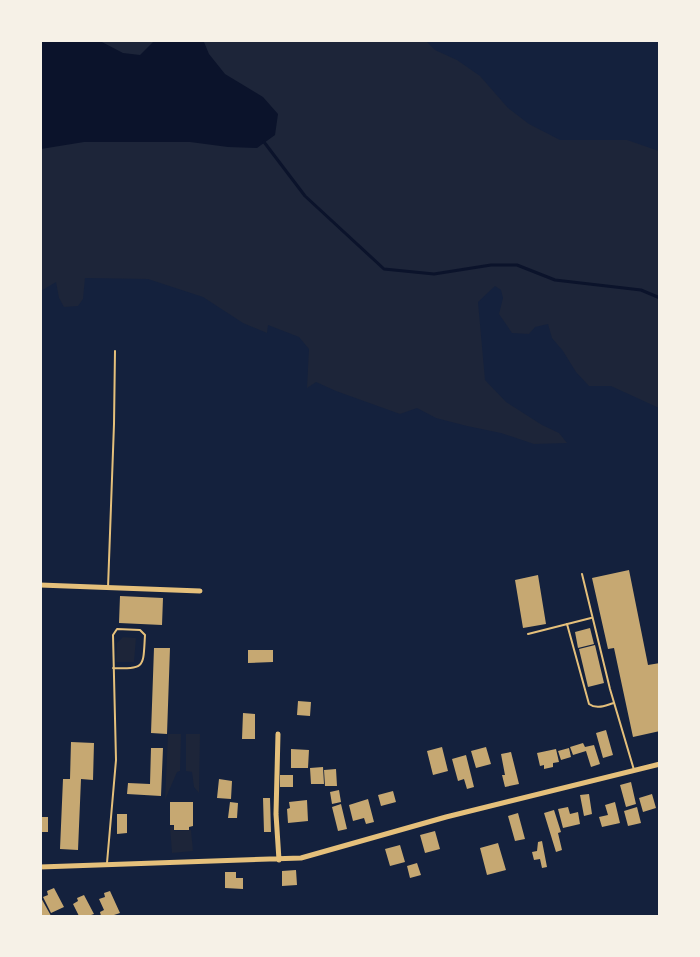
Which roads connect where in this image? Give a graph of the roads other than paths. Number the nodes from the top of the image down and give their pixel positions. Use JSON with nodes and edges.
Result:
{"nodes":[{"id":1,"x":115,"y":351,"type":"dead end"},
{"id":2,"x":582,"y":574,"type":"dead end"},
{"id":3,"x":40,"y":585,"type":"edge"},
{"id":4,"x":108,"y":588,"type":"junction"},
{"id":5,"x":200,"y":591,"type":"dead end"},
{"id":6,"x":591,"y":618,"type":"junction"},
{"id":7,"x":567,"y":624,"type":"junction"},
{"id":8,"x":528,"y":634,"type":"dead end"},
{"id":9,"x":113,"y":668,"type":"junction"},
{"id":10,"x":614,"y":703,"type":"junction"},
{"id":11,"x":278,"y":734,"type":"dead end"},
{"id":12,"x":660,"y":764,"type":"edge"},
{"id":13,"x":634,"y":770,"type":"junction"},
{"id":14,"x":279,"y":860,"type":"junction"},
{"id":15,"x":106,"y":865,"type":"junction"},
{"id":16,"x":40,"y":867,"type":"edge"}],
"edges":[{"from":1,"to":4,"type":"lane"},
{"from":2,"to":6,"type":"lane"},
{"from":3,"to":4,"type":"street"},
{"from":4,"to":5,"type":"street"},
{"from":6,"to":7,"type":"lane"},
{"from":6,"to":10,"type":"lane"},
{"from":7,"to":8,"type":"lane"},
{"from":7,"to":10,"type":"lane"},
{"from":9,"to":9,"type":"lane"},
{"from":9,"to":15,"type":"lane"},
{"from":10,"to":13,"type":"lane"},
{"from":11,"to":14,"type":"street"},
{"from":12,"to":13,"type":"street"},
{"from":13,"to":14,"type":"street"},
{"from":14,"to":15,"type":"street"},
{"from":15,"to":16,"type":"street"}]}
